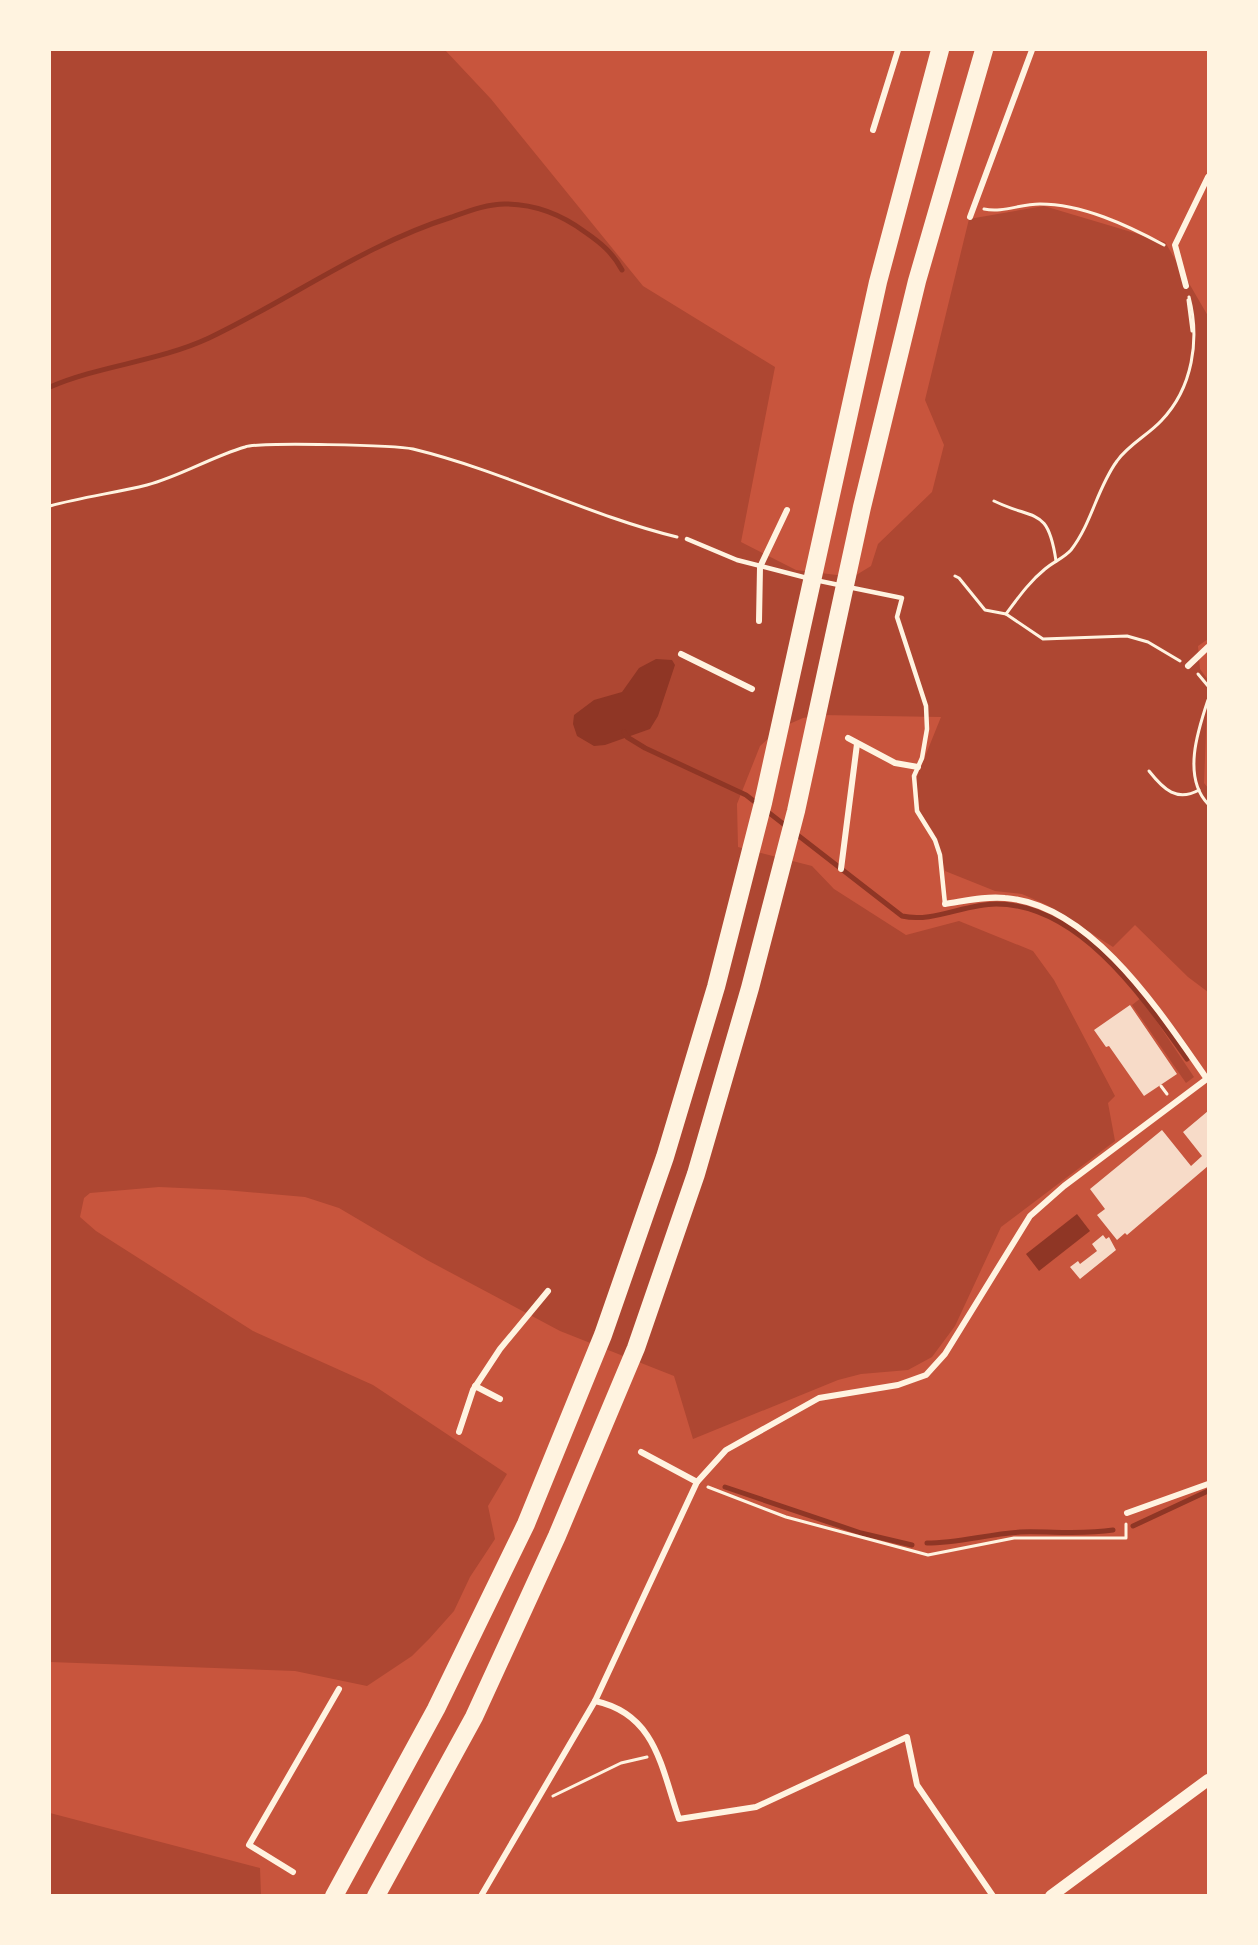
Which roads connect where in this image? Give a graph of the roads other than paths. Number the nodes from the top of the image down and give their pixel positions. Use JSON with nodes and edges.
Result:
{"nodes":[{"id":1,"x":898,"y":50,"type":"edge"},
{"id":2,"x":940,"y":50,"type":"edge"},
{"id":3,"x":984,"y":50,"type":"edge"},
{"id":4,"x":1032,"y":50,"type":"edge"},
{"id":5,"x":873,"y":130,"type":"dead end"},
{"id":6,"x":1209,"y":177,"type":"edge"},
{"id":7,"x":970,"y":217,"type":"dead end"},
{"id":8,"x":1186,"y":286,"type":"road end"},
{"id":9,"x":787,"y":510,"type":"dead end"},
{"id":10,"x":687,"y":539,"type":"road end"},
{"id":11,"x":760,"y":567,"type":"junction"},
{"id":12,"x":759,"y":621,"type":"dead end"},
{"id":13,"x":1209,"y":647,"type":"edge"},
{"id":14,"x":681,"y":654,"type":"dead end"},
{"id":15,"x":1188,"y":666,"type":"road end"},
{"id":16,"x":752,"y":689,"type":"dead end"},
{"id":17,"x":848,"y":738,"type":"dead end"},
{"id":18,"x":857,"y":744,"type":"junction"},
{"id":19,"x":918,"y":767,"type":"junction"},
{"id":20,"x":841,"y":869,"type":"dead end"},
{"id":21,"x":945,"y":904,"type":"joint"},
{"id":22,"x":1208,"y":1079,"type":"edge"},
{"id":23,"x":548,"y":1291,"type":"dead end"},
{"id":24,"x":475,"y":1386,"type":"junction"},
{"id":25,"x":500,"y":1399,"type":"dead end"},
{"id":26,"x":459,"y":1432,"type":"dead end"},
{"id":27,"x":641,"y":1452,"type":"dead end"},
{"id":28,"x":697,"y":1482,"type":"junction"},
{"id":29,"x":1209,"y":1484,"type":"edge"},
{"id":30,"x":1126,"y":1513,"type":"road end"},
{"id":31,"x":339,"y":1689,"type":"dead end"},
{"id":32,"x":595,"y":1701,"type":"junction"},
{"id":33,"x":1209,"y":1780,"type":"edge"},
{"id":34,"x":293,"y":1872,"type":"dead end"},
{"id":35,"x":334,"y":1896,"type":"edge"},
{"id":36,"x":376,"y":1896,"type":"edge"},
{"id":37,"x":481,"y":1896,"type":"edge"},
{"id":38,"x":993,"y":1896,"type":"edge"},
{"id":39,"x":1051,"y":1896,"type":"edge"}],
"edges":[{"from":1,"to":5,"type":"street"},
{"from":2,"to":35,"type":"highway"},
{"from":3,"to":36,"type":"highway"},
{"from":4,"to":7,"type":"street"},
{"from":6,"to":8,"type":"street"},
{"from":9,"to":11,"type":"street"},
{"from":10,"to":11,"type":"lane"},
{"from":11,"to":12,"type":"street"},
{"from":11,"to":19,"type":"lane"},
{"from":13,"to":15,"type":"street"},
{"from":14,"to":16,"type":"street"},
{"from":17,"to":18,"type":"street"},
{"from":18,"to":19,"type":"street"},
{"from":18,"to":20,"type":"street"},
{"from":19,"to":21,"type":"lane"},
{"from":21,"to":22,"type":"street"},
{"from":22,"to":28,"type":"street"},
{"from":23,"to":24,"type":"street"},
{"from":24,"to":25,"type":"street"},
{"from":24,"to":26,"type":"street"},
{"from":27,"to":28,"type":"street"},
{"from":28,"to":32,"type":"street"},
{"from":29,"to":30,"type":"street"},
{"from":31,"to":34,"type":"street"},
{"from":32,"to":37,"type":"street"},
{"from":32,"to":38,"type":"street"},
{"from":33,"to":39,"type":"main road"}]}
